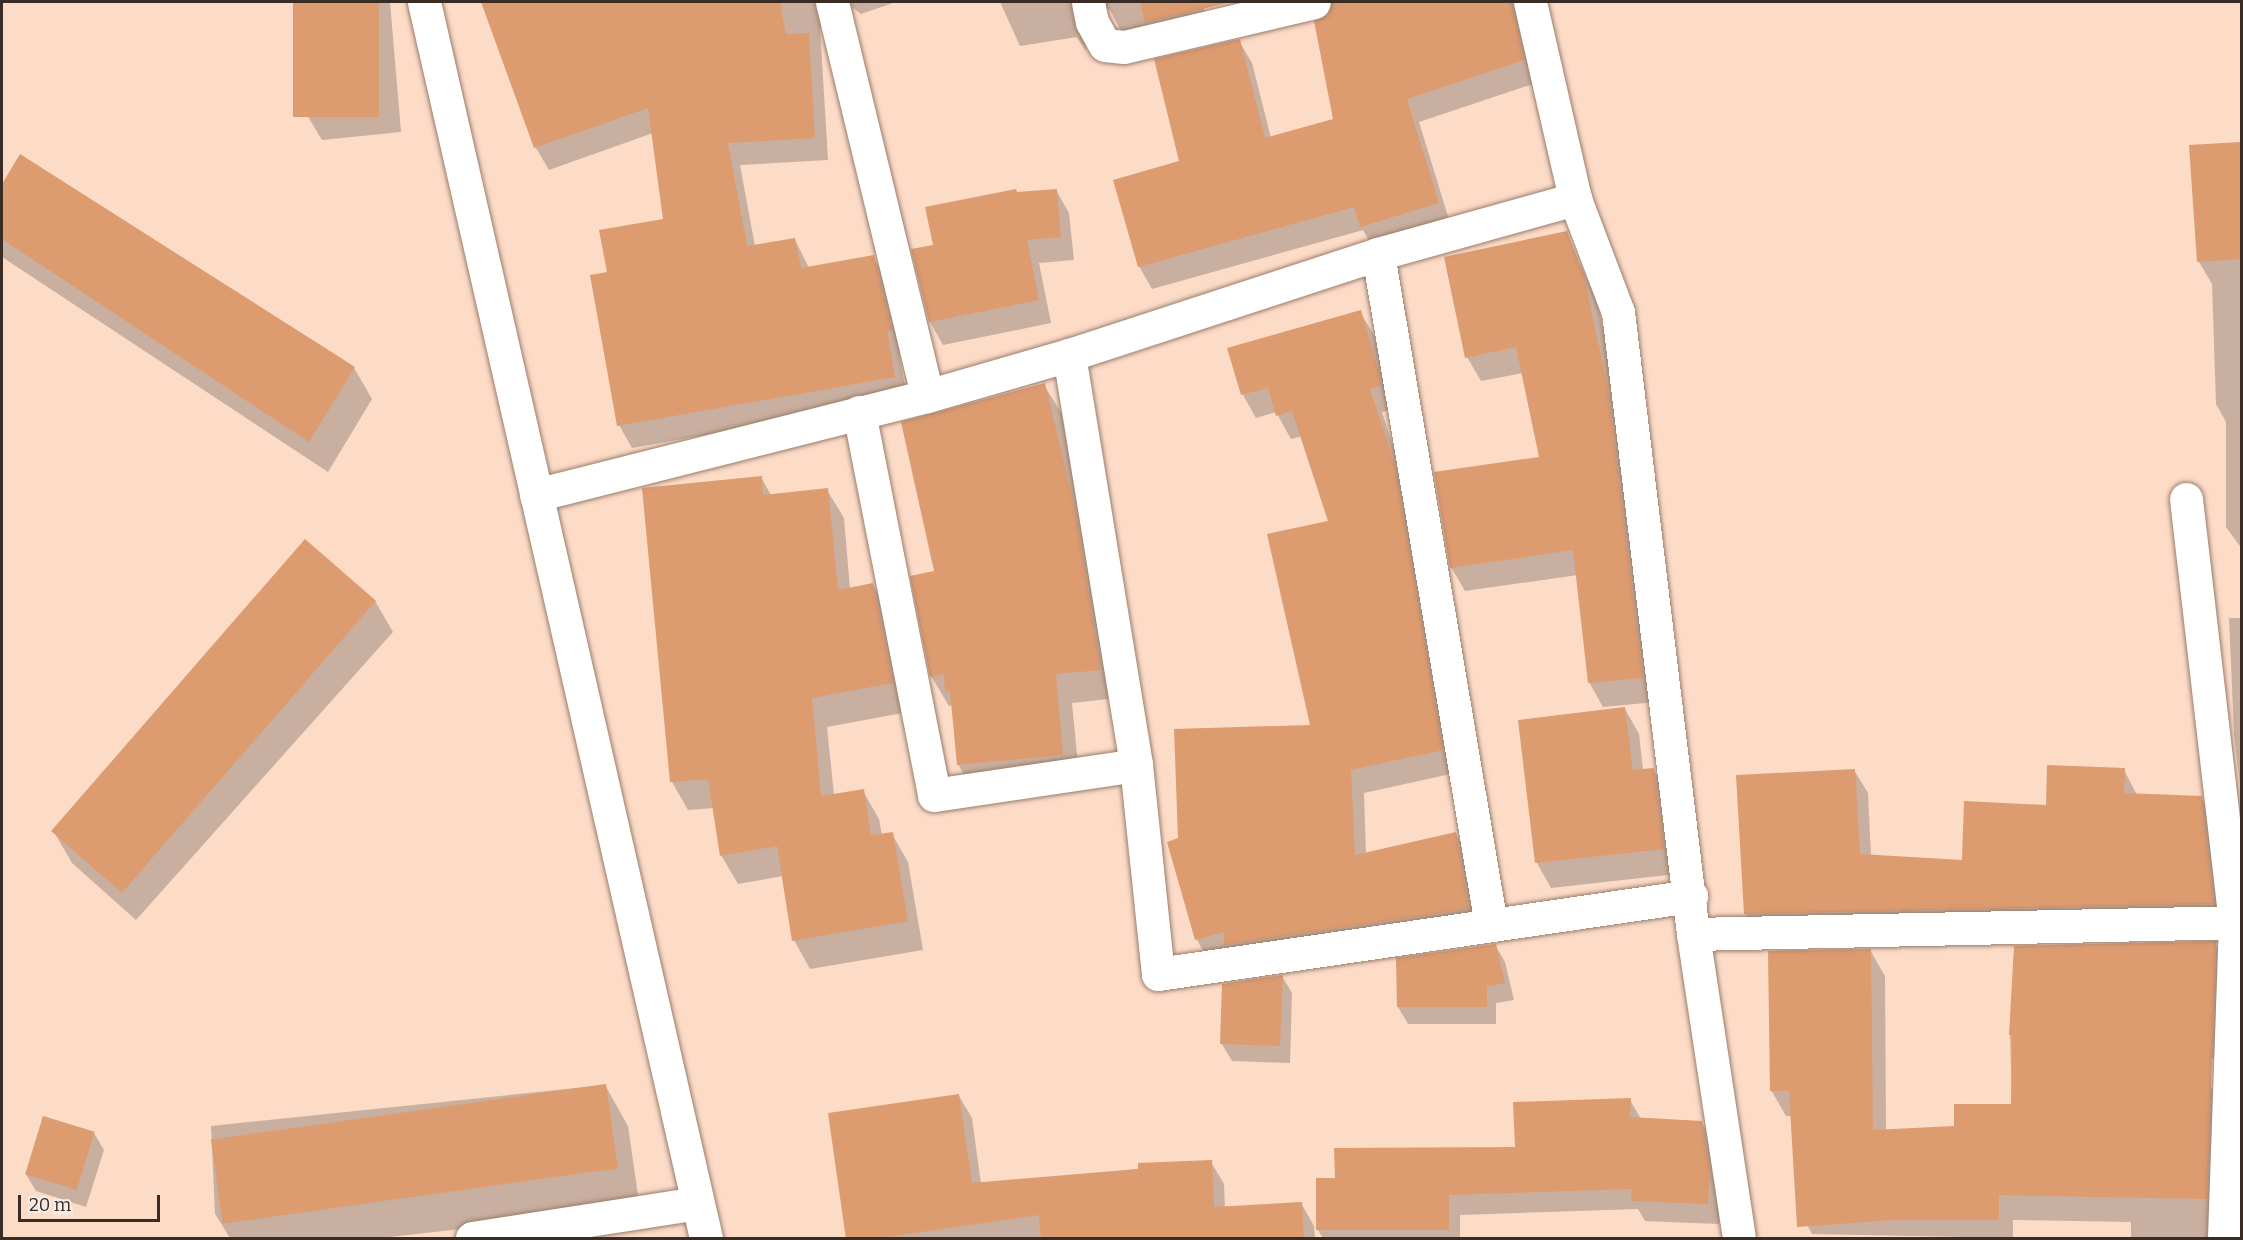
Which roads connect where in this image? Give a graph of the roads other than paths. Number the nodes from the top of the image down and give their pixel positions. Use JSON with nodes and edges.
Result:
{"nodes":[{"id":1,"x":423,"y":2,"type":"edge"},
{"id":2,"x":832,"y":2,"type":"edge"},
{"id":3,"x":1088,"y":2,"type":"edge"},
{"id":4,"x":1314,"y":2,"type":"edge"},
{"id":5,"x":1530,"y":2,"type":"edge"},
{"id":6,"x":1248,"y":10,"type":"edge"},
{"id":7,"x":1575,"y":199,"type":"junction"},
{"id":8,"x":1378,"y":254,"type":"junction"},
{"id":9,"x":1069,"y":355,"type":"junction"},
{"id":10,"x":927,"y":396,"type":"junction"},
{"id":11,"x":859,"y":412,"type":"junction"},
{"id":12,"x":536,"y":495,"type":"junction"},
{"id":13,"x":2186,"y":499,"type":"dead end"},
{"id":14,"x":1136,"y":765,"type":"junction"},
{"id":15,"x":1691,"y":896,"type":"junction"},
{"id":16,"x":2238,"y":922,"type":"edge"},
{"id":17,"x":1491,"y":925,"type":"junction"},
{"id":18,"x":1693,"y":934,"type":"junction"},
{"id":19,"x":697,"y":1203,"type":"junction"},
{"id":20,"x":472,"y":1239,"type":"edge"},
{"id":21,"x":706,"y":1239,"type":"edge"},
{"id":22,"x":1739,"y":1239,"type":"edge"},
{"id":23,"x":2224,"y":1239,"type":"edge"}],
"edges":[{"from":1,"to":12,"type":"street"},
{"from":2,"to":10,"type":"street"},
{"from":3,"to":6,"type":"street"},
{"from":4,"to":6,"type":"street"},
{"from":5,"to":7,"type":"street"},
{"from":7,"to":8,"type":"street"},
{"from":7,"to":15,"type":"street"},
{"from":8,"to":9,"type":"street"},
{"from":8,"to":17,"type":"street"},
{"from":9,"to":10,"type":"street"},
{"from":9,"to":14,"type":"street"},
{"from":10,"to":11,"type":"street"},
{"from":11,"to":12,"type":"street"},
{"from":11,"to":14,"type":"street"},
{"from":12,"to":19,"type":"street"},
{"from":13,"to":16,"type":"street"},
{"from":14,"to":17,"type":"street"},
{"from":15,"to":17,"type":"street"},
{"from":15,"to":18,"type":"street"},
{"from":16,"to":18,"type":"street"},
{"from":16,"to":23,"type":"street"},
{"from":18,"to":22,"type":"street"},
{"from":19,"to":20,"type":"street"},
{"from":19,"to":21,"type":"street"}]}
